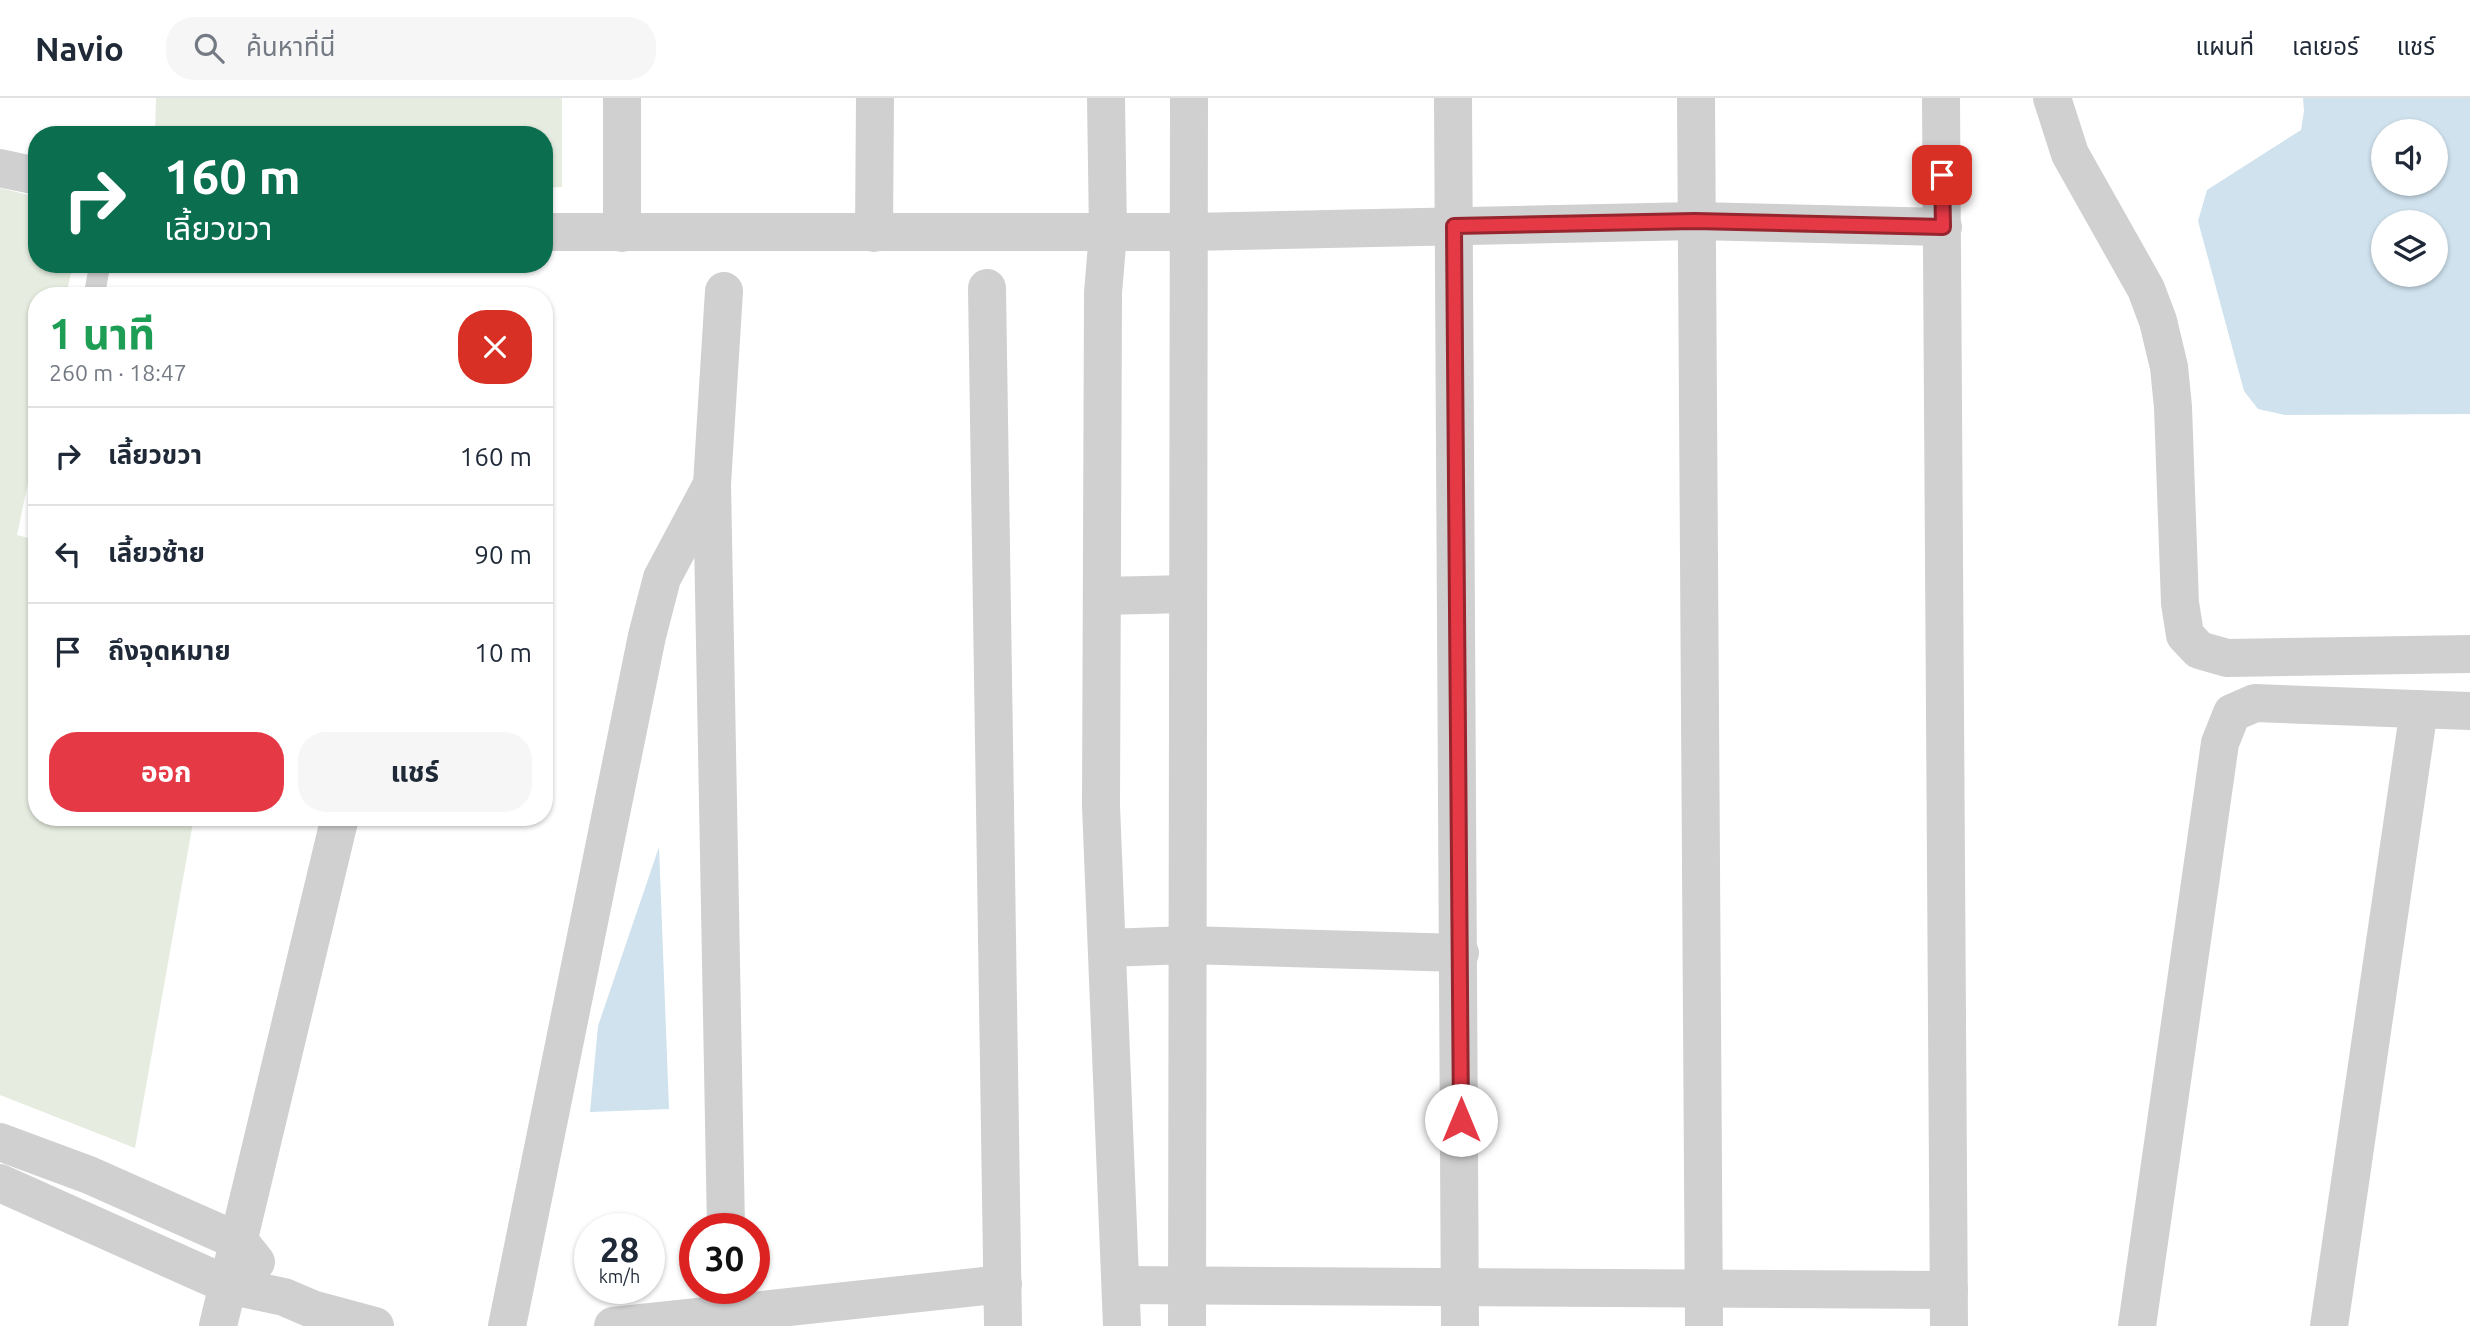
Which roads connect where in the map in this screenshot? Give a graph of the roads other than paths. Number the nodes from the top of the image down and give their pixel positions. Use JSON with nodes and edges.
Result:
{"nodes":[{"id":1,"x":622,"y":98,"type":"edge"},
{"id":2,"x":875,"y":98,"type":"edge"},
{"id":3,"x":1106,"y":98,"type":"edge"},
{"id":4,"x":1189,"y":98,"type":"edge"},
{"id":5,"x":1454,"y":98,"type":"edge"},
{"id":6,"x":1696,"y":98,"type":"edge"},
{"id":7,"x":1941,"y":98,"type":"edge"},
{"id":8,"x":2053,"y":98,"type":"edge"},
{"id":9,"x":0,"y":167,"type":"edge"},
{"id":10,"x":28,"y":174,"type":"edge"},
{"id":11,"x":1695,"y":221,"type":"junction"},
{"id":12,"x":1454,"y":226,"type":"junction"},
{"id":13,"x":1943,"y":227,"type":"junction"},
{"id":14,"x":553,"y":232,"type":"edge"},
{"id":15,"x":1189,"y":232,"type":"junction"},
{"id":16,"x":622,"y":233,"type":"junction"},
{"id":17,"x":874,"y":233,"type":"junction"},
{"id":18,"x":1108,"y":233,"type":"junction"},
{"id":19,"x":987,"y":288,"type":"dead end"},
{"id":20,"x":724,"y":291,"type":"dead end"},
{"id":21,"x":712,"y":484,"type":"junction"},
{"id":22,"x":1188,"y":594,"type":"junction"},
{"id":23,"x":1102,"y":596,"type":"junction"},
{"id":24,"x":2470,"y":654,"type":"edge"},
{"id":25,"x":2419,"y":709,"type":"junction"},
{"id":26,"x":2470,"y":711,"type":"edge"},
{"id":27,"x":338,"y":826,"type":"edge"},
{"id":28,"x":1188,"y":945,"type":"junction"},
{"id":29,"x":1107,"y":947,"type":"junction"},
{"id":30,"x":1460,"y":953,"type":"junction"},
{"id":31,"x":3,"y":1150,"type":"edge"},
{"id":32,"x":0,"y":1183,"type":"edge"},
{"id":33,"x":726,"y":1213,"type":"edge"},
{"id":34,"x":240,"y":1242,"type":"junction"},
{"id":35,"x":1003,"y":1284,"type":"junction"},
{"id":36,"x":228,"y":1285,"type":"junction"},
{"id":37,"x":1121,"y":1285,"type":"junction"},
{"id":38,"x":1188,"y":1286,"type":"junction"},
{"id":39,"x":1462,"y":1287,"type":"junction"},
{"id":40,"x":1703,"y":1289,"type":"junction"},
{"id":41,"x":284,"y":1297,"type":"junction"},
{"id":42,"x":1949,"y":1308,"type":"edge"},
{"id":43,"x":727,"y":1310,"type":"edge"},
{"id":44,"x":218,"y":1326,"type":"edge"},
{"id":45,"x":375,"y":1326,"type":"edge"},
{"id":46,"x":507,"y":1326,"type":"edge"},
{"id":47,"x":613,"y":1326,"type":"edge"},
{"id":48,"x":1003,"y":1326,"type":"edge"},
{"id":49,"x":1122,"y":1326,"type":"edge"},
{"id":50,"x":1187,"y":1326,"type":"edge"},
{"id":51,"x":1460,"y":1326,"type":"edge"},
{"id":52,"x":1704,"y":1326,"type":"edge"},
{"id":53,"x":2137,"y":1326,"type":"edge"},
{"id":54,"x":2329,"y":1326,"type":"edge"}],
"edges":[{"from":1,"to":16,"type":"street"},
{"from":2,"to":17,"type":"street"},
{"from":3,"to":18,"type":"street"},
{"from":4,"to":15,"type":"street"},
{"from":5,"to":12,"type":"street"},
{"from":6,"to":11,"type":"street"},
{"from":7,"to":13,"type":"street"},
{"from":8,"to":24,"type":"street"},
{"from":9,"to":10,"type":"street"},
{"from":11,"to":12,"type":"street"},
{"from":11,"to":13,"type":"street"},
{"from":11,"to":40,"type":"street"},
{"from":12,"to":15,"type":"street"},
{"from":12,"to":30,"type":"street"},
{"from":13,"to":42,"type":"street"},
{"from":14,"to":16,"type":"street"},
{"from":15,"to":18,"type":"street"},
{"from":15,"to":22,"type":"street"},
{"from":16,"to":17,"type":"street"},
{"from":17,"to":18,"type":"street"},
{"from":18,"to":23,"type":"street"},
{"from":19,"to":35,"type":"street"},
{"from":20,"to":21,"type":"street"},
{"from":21,"to":33,"type":"street"},
{"from":21,"to":46,"type":"street"},
{"from":22,"to":23,"type":"street"},
{"from":22,"to":28,"type":"street"},
{"from":23,"to":29,"type":"street"},
{"from":25,"to":26,"type":"street"},
{"from":25,"to":53,"type":"street"},
{"from":25,"to":54,"type":"street"},
{"from":27,"to":34,"type":"street"},
{"from":28,"to":29,"type":"street"},
{"from":28,"to":30,"type":"street"},
{"from":28,"to":38,"type":"street"},
{"from":29,"to":37,"type":"street"},
{"from":30,"to":39,"type":"street"},
{"from":31,"to":34,"type":"street"},
{"from":32,"to":36,"type":"street"},
{"from":34,"to":36,"type":"street"},
{"from":34,"to":41,"type":"street"},
{"from":35,"to":43,"type":"street"},
{"from":35,"to":48,"type":"street"},
{"from":36,"to":41,"type":"street"},
{"from":36,"to":44,"type":"street"},
{"from":37,"to":38,"type":"street"},
{"from":37,"to":49,"type":"street"},
{"from":38,"to":39,"type":"street"},
{"from":38,"to":50,"type":"street"},
{"from":39,"to":40,"type":"street"},
{"from":39,"to":51,"type":"street"},
{"from":40,"to":42,"type":"street"},
{"from":40,"to":52,"type":"street"},
{"from":41,"to":45,"type":"street"},
{"from":43,"to":47,"type":"street"}]}
